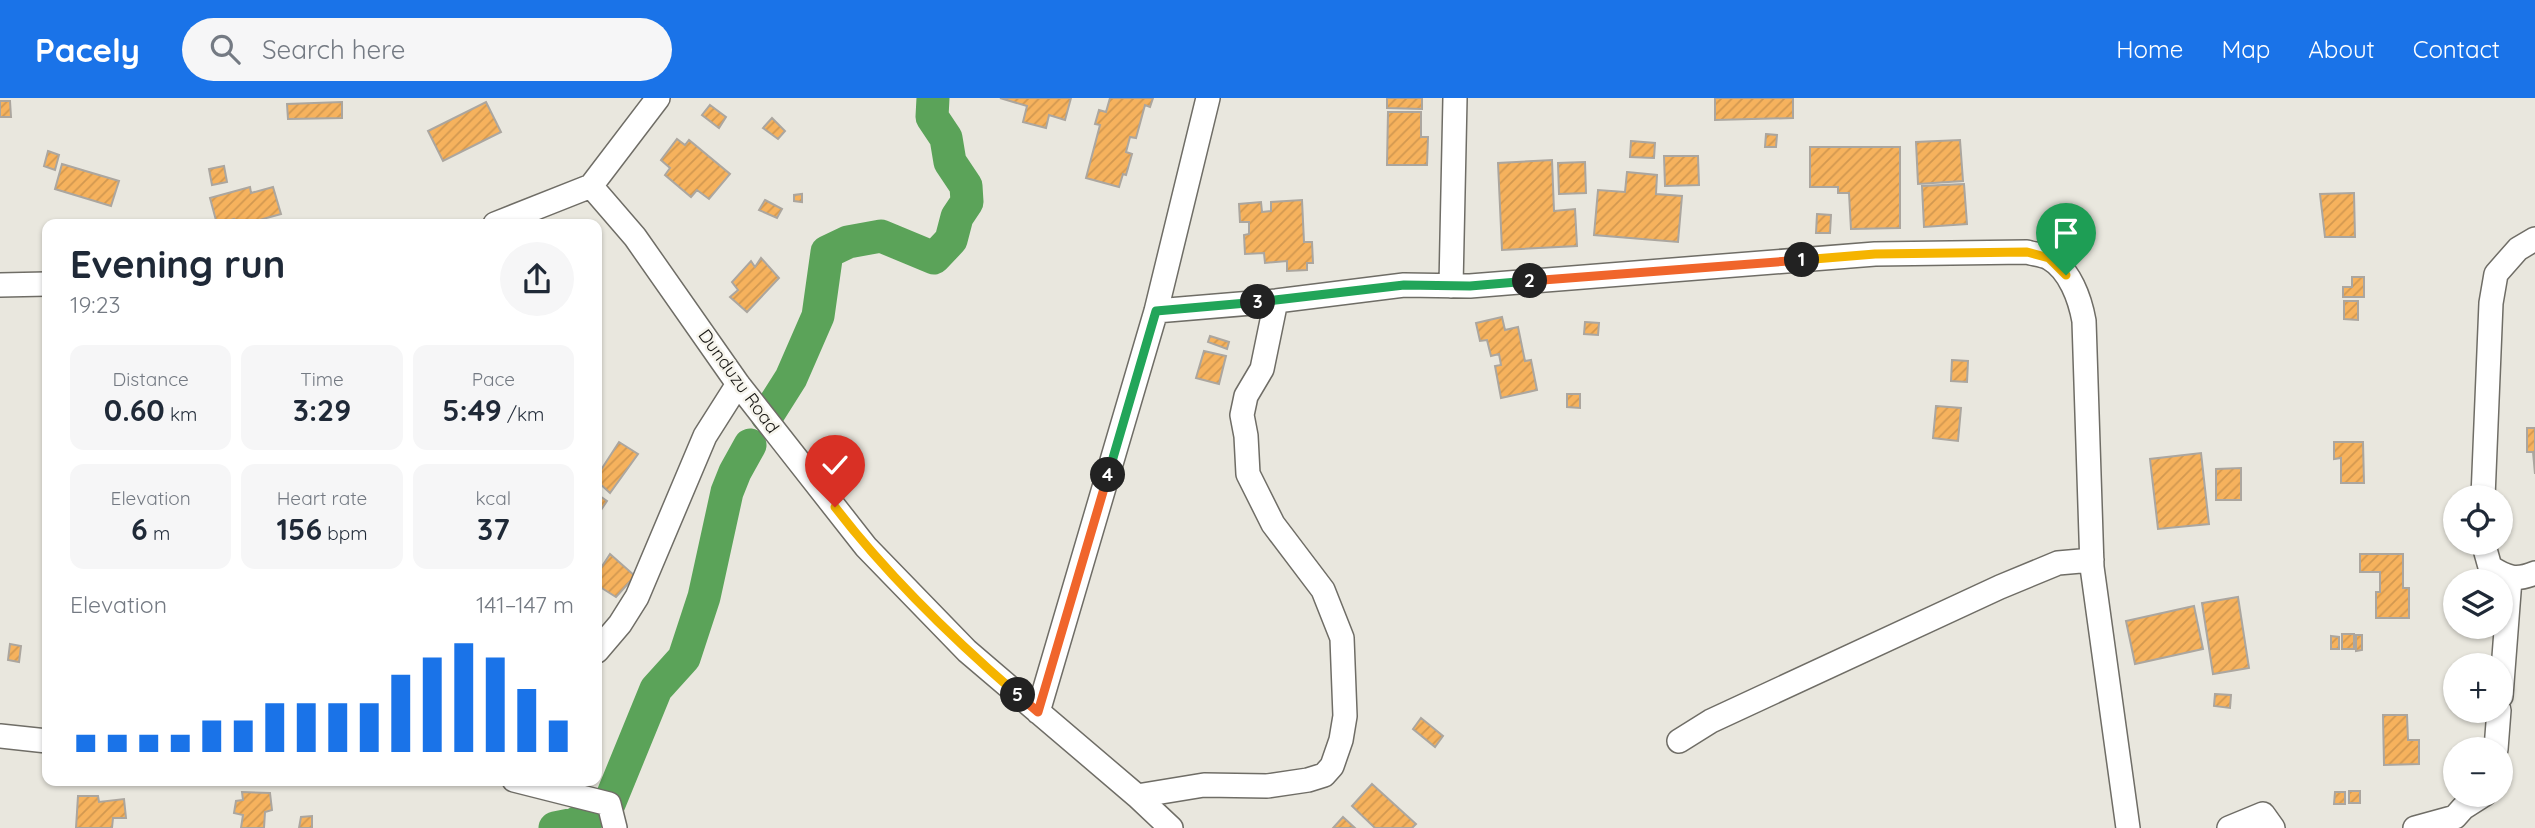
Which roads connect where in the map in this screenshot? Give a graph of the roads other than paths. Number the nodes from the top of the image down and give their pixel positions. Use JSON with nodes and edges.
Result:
{"nodes":[{"id":1,"x":658,"y":98,"type":"edge"},
{"id":2,"x":1208,"y":98,"type":"edge"},
{"id":3,"x":1455,"y":98,"type":"edge"},
{"id":4,"x":591,"y":186,"type":"junction"},
{"id":5,"x":508,"y":219,"type":"edge"},
{"id":6,"x":2535,"y":239,"type":"edge"},
{"id":7,"x":42,"y":284,"type":"edge"},
{"id":8,"x":0,"y":285,"type":"edge"},
{"id":9,"x":1451,"y":286,"type":"junction"},
{"id":10,"x":1276,"y":301,"type":"junction"},
{"id":11,"x":1156,"y":311,"type":"junction"},
{"id":12,"x":738,"y":384,"type":"junction"},
{"id":13,"x":2483,"y":485,"type":"edge"},
{"id":14,"x":2092,"y":560,"type":"junction"},
{"id":15,"x":2535,"y":573,"type":"edge"},
{"id":16,"x":2513,"y":579,"type":"edge"},
{"id":17,"x":602,"y":645,"type":"edge"},
{"id":18,"x":1038,"y":712,"type":"junction"},
{"id":19,"x":0,"y":736,"type":"edge"},
{"id":20,"x":42,"y":740,"type":"edge"},
{"id":21,"x":1679,"y":741,"type":"dead end"},
{"id":22,"x":538,"y":786,"type":"edge"},
{"id":23,"x":1137,"y":796,"type":"junction"},
{"id":24,"x":2465,"y":807,"type":"edge"},
{"id":25,"x":615,"y":828,"type":"edge"},
{"id":26,"x":1171,"y":828,"type":"edge"},
{"id":27,"x":2127,"y":828,"type":"edge"},
{"id":28,"x":2229,"y":828,"type":"edge"},
{"id":29,"x":2273,"y":828,"type":"edge"},
{"id":30,"x":2415,"y":828,"type":"edge"}],
"edges":[{"from":1,"to":4,"type":"street"},
{"from":2,"to":11,"type":"street"},
{"from":3,"to":9,"type":"street"},
{"from":4,"to":5,"type":"street"},
{"from":4,"to":12,"type":"street","name":"Dunduzu Road"},
{"from":6,"to":13,"type":"street"},
{"from":7,"to":8,"type":"street"},
{"from":9,"to":10,"type":"street"},
{"from":9,"to":14,"type":"street"},
{"from":10,"to":11,"type":"street"},
{"from":10,"to":23,"type":"street"},
{"from":11,"to":18,"type":"street"},
{"from":12,"to":17,"type":"street"},
{"from":12,"to":18,"type":"street","name":"Dunduzu Road"},
{"from":14,"to":21,"type":"street"},
{"from":14,"to":27,"type":"street"},
{"from":15,"to":16,"type":"street"},
{"from":18,"to":23,"type":"street","name":"Dunduzu Road"},
{"from":19,"to":20,"type":"street"},
{"from":22,"to":25,"type":"street"},
{"from":23,"to":26,"type":"street","name":"Dunduzu Road"},
{"from":24,"to":30,"type":"street"},
{"from":28,"to":29,"type":"street"}]}
